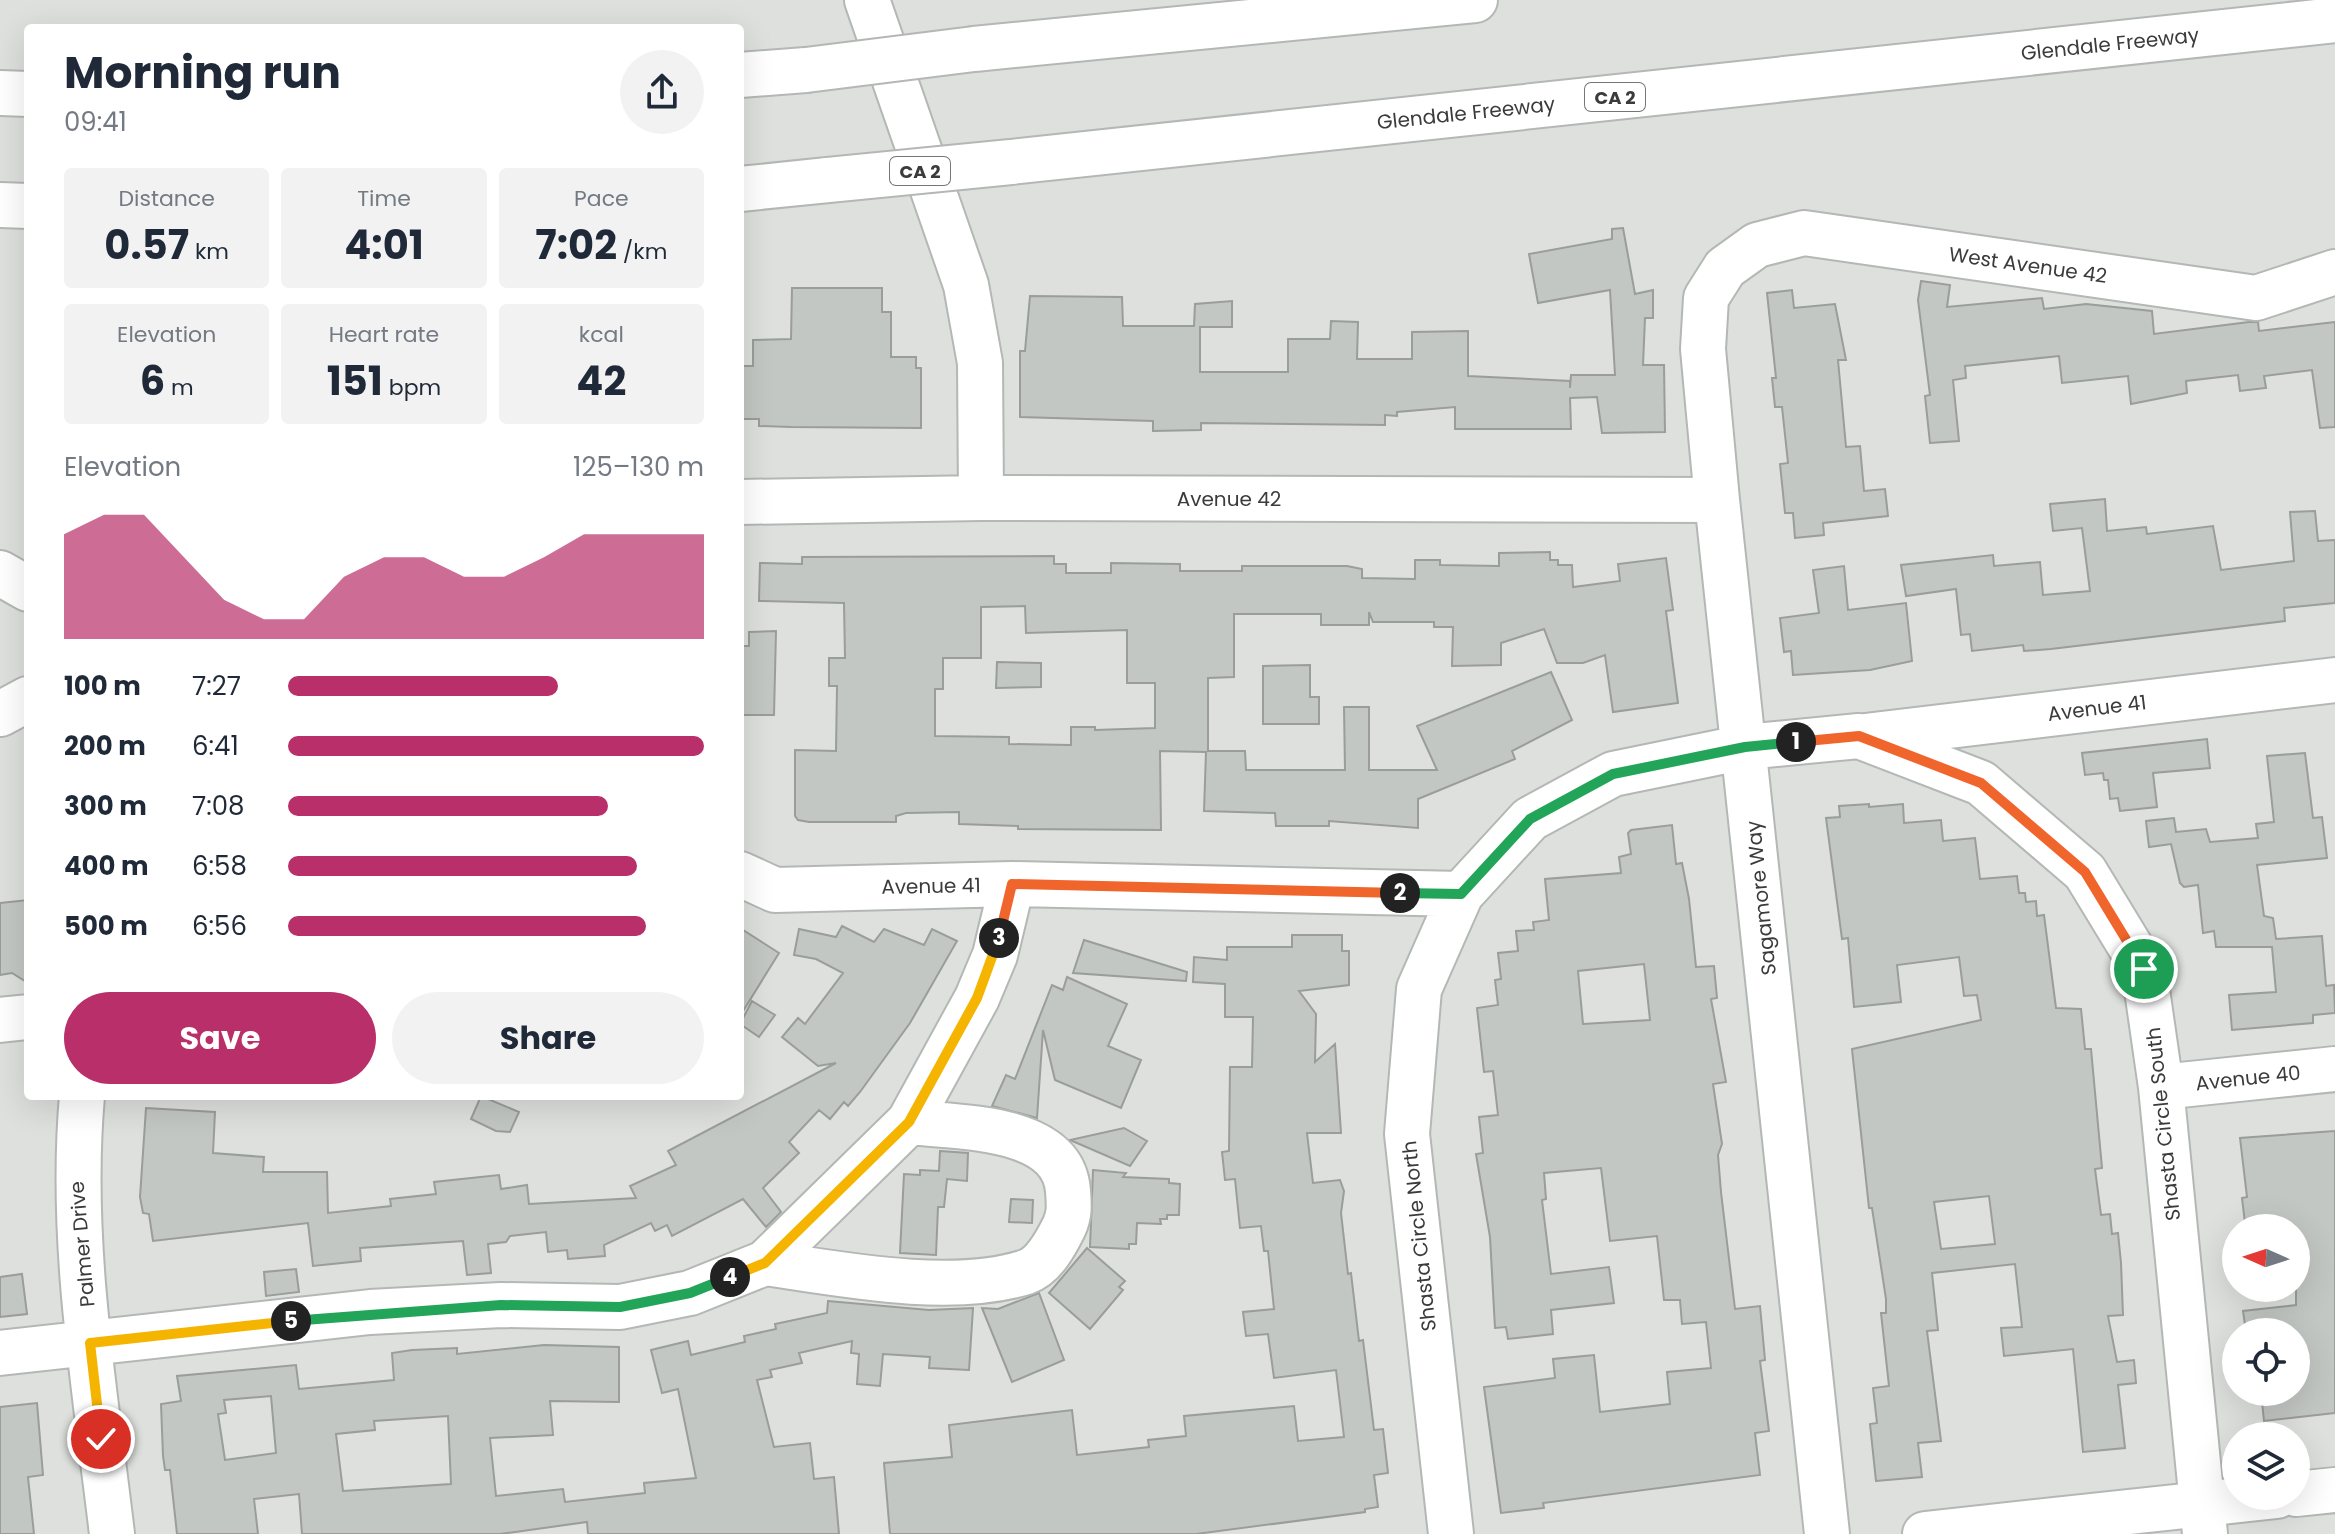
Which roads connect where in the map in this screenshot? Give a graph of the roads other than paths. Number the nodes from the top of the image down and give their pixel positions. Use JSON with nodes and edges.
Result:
{"nodes":[{"id":1,"x":867,"y":0,"type":"edge"},
{"id":2,"x":1475,"y":0,"type":"edge"},
{"id":3,"x":2335,"y":20,"type":"edge"},
{"id":4,"x":2218,"y":32,"type":"junction"},
{"id":5,"x":2335,"y":44,"type":"edge"},
{"id":6,"x":744,"y":75,"type":"edge"},
{"id":7,"x":0,"y":93,"type":"edge"},
{"id":8,"x":24,"y":94,"type":"edge"},
{"id":9,"x":744,"y":189,"type":"edge"},
{"id":10,"x":0,"y":205,"type":"edge"},
{"id":11,"x":24,"y":206,"type":"edge"},
{"id":12,"x":1725,"y":268,"type":"joint"},
{"id":13,"x":2335,"y":272,"type":"edge"},
{"id":14,"x":981,"y":498,"type":"junction"},
{"id":15,"x":1717,"y":500,"type":"junction"},
{"id":16,"x":744,"y":502,"type":"edge"},
{"id":17,"x":0,"y":573,"type":"edge"},
{"id":18,"x":24,"y":587,"type":"edge"},
{"id":19,"x":2335,"y":680,"type":"edge"},
{"id":20,"x":24,"y":701,"type":"edge"},
{"id":21,"x":0,"y":714,"type":"edge"},
{"id":22,"x":1859,"y":736,"type":"junction"},
{"id":23,"x":1745,"y":747,"type":"junction"},
{"id":24,"x":744,"y":876,"type":"edge"},
{"id":25,"x":1012,"y":884,"type":"junction"},
{"id":26,"x":1461,"y":894,"type":"junction"},
{"id":27,"x":24,"y":1017,"type":"edge"},
{"id":28,"x":0,"y":1020,"type":"edge"},
{"id":29,"x":2335,"y":1069,"type":"edge"},
{"id":30,"x":2161,"y":1087,"type":"junction"},
{"id":31,"x":82,"y":1100,"type":"edge"},
{"id":32,"x":909,"y":1122,"type":"junction"},
{"id":33,"x":765,"y":1263,"type":"junction"},
{"id":34,"x":90,"y":1343,"type":"junction"},
{"id":35,"x":0,"y":1353,"type":"edge"},
{"id":36,"x":2335,"y":1490,"type":"edge"},
{"id":37,"x":2310,"y":1493,"type":"edge"},
{"id":38,"x":2233,"y":1510,"type":"edge"},
{"id":39,"x":2204,"y":1519,"type":"edge"},
{"id":40,"x":112,"y":1534,"type":"edge"},
{"id":41,"x":1451,"y":1534,"type":"edge"},
{"id":42,"x":1827,"y":1534,"type":"edge"},
{"id":43,"x":1925,"y":1534,"type":"edge"}],
"edges":[{"from":1,"to":14,"type":"main road"},
{"from":2,"to":6,"type":"main road","bridge":true},
{"from":3,"to":4,"type":"main road","name":"Glendale Freeway","number":"CA 2"},
{"from":4,"to":5,"type":"main road"},
{"from":4,"to":9,"type":"main road","name":"Glendale Freeway","number":"CA 2","bridge":true},
{"from":7,"to":8,"type":"main road"},
{"from":10,"to":11,"type":"main road"},
{"from":12,"to":13,"type":"main road","name":"West Avenue 42"},
{"from":12,"to":15,"type":"main road","name":"Sagamore Way"},
{"from":14,"to":15,"type":"main road","name":"Avenue 42"},
{"from":14,"to":16,"type":"main road","name":"Avenue 42"},
{"from":15,"to":23,"type":"main road","name":"Sagamore Way"},
{"from":17,"to":18,"type":"main road"},
{"from":19,"to":22,"type":"main road","name":"Avenue 41"},
{"from":20,"to":21,"type":"main road"},
{"from":22,"to":23,"type":"main road","name":"Shasta Circle South"},
{"from":22,"to":30,"type":"main road","name":"Shasta Circle South"},
{"from":23,"to":26,"type":"main road","name":"Shasta Circle North"},
{"from":23,"to":42,"type":"main road","name":"Sagamore Way"},
{"from":24,"to":25,"type":"main road","name":"Avenue 41"},
{"from":25,"to":26,"type":"main road","name":"Avenue 41"},
{"from":25,"to":32,"type":"main road"},
{"from":26,"to":41,"type":"main road","name":"Shasta Circle North"},
{"from":27,"to":28,"type":"main road"},
{"from":29,"to":30,"type":"main road","name":"Avenue 40"},
{"from":30,"to":39,"type":"main road","name":"Shasta Circle South"},
{"from":31,"to":34,"type":"main road","name":"Palmer Drive"},
{"from":32,"to":33,"type":"main road"},
{"from":32,"to":33,"type":"main road"},
{"from":33,"to":34,"type":"main road"},
{"from":34,"to":35,"type":"main road"},
{"from":34,"to":40,"type":"main road","name":"Palmer Drive"},
{"from":36,"to":37,"type":"main road"},
{"from":38,"to":39,"type":"main road"},
{"from":39,"to":43,"type":"main road"}]}
